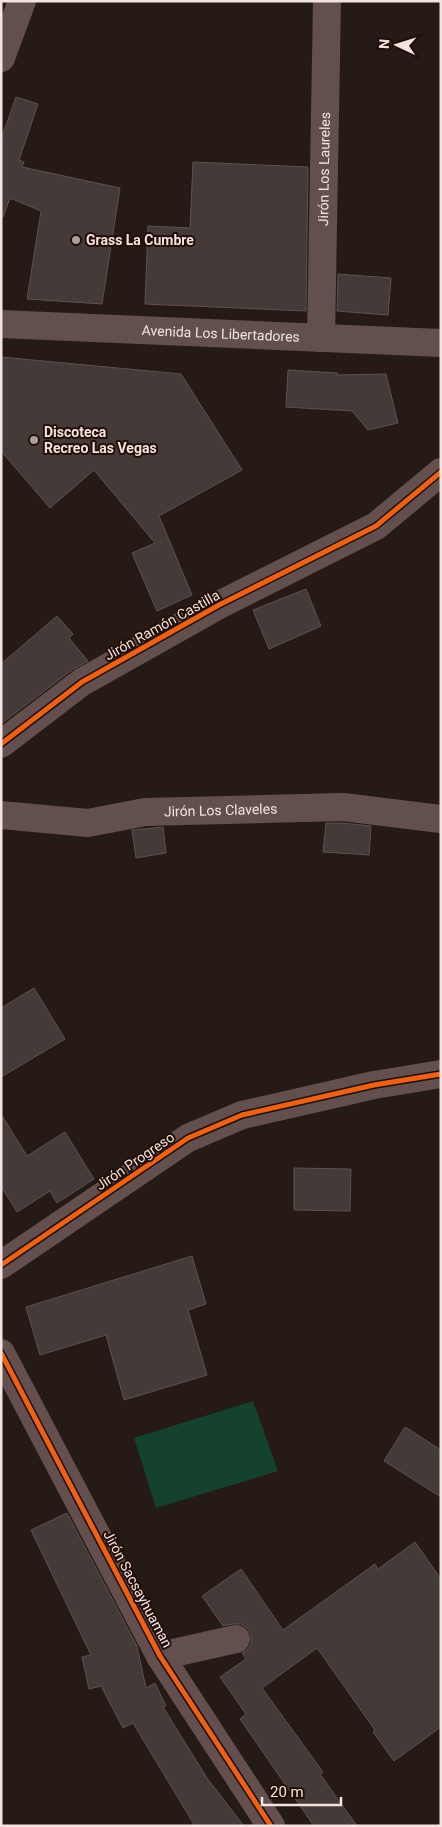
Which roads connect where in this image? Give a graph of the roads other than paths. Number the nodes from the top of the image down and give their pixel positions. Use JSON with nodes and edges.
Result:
{"nodes":[{"id":1,"x":22,"y":1,"type":"edge"},
{"id":2,"x":327,"y":1,"type":"edge"},
{"id":3,"x":1,"y":58,"type":"edge"},
{"id":4,"x":1,"y":324,"type":"edge"},
{"id":5,"x":321,"y":338,"type":"junction"},
{"id":6,"x":441,"y":343,"type":"edge"},
{"id":7,"x":441,"y":472,"type":"edge"},
{"id":8,"x":1,"y":744,"type":"edge"},
{"id":9,"x":1,"y":815,"type":"edge"},
{"id":10,"x":441,"y":819,"type":"edge"},
{"id":11,"x":441,"y":1074,"type":"edge"},
{"id":12,"x":1,"y":1265,"type":"edge"},
{"id":13,"x":1,"y":1353,"type":"edge"},
{"id":14,"x":236,"y":1639,"type":"dead end"},
{"id":15,"x":160,"y":1656,"type":"junction"},
{"id":16,"x":271,"y":1826,"type":"edge"}],
"edges":[{"from":1,"to":3,"type":"street"},
{"from":2,"to":5,"type":"street","name":"Jirón Los Laureles"},
{"from":4,"to":5,"type":"street","name":"Avenida Los Libertadores"},
{"from":5,"to":6,"type":"street","name":"Avenida Los Libertadores"},
{"from":7,"to":8,"type":"street","name":"Jirón Ramón Castilla"},
{"from":9,"to":10,"type":"street","name":"Jirón Los Claveles"},
{"from":11,"to":12,"type":"street","name":"Jirón Progreso"},
{"from":13,"to":15,"type":"street","name":"Jirón Sacsayhuaman"},
{"from":14,"to":15,"type":"street"},
{"from":15,"to":16,"type":"street","name":"Jirón Sacsayhuaman"}]}
